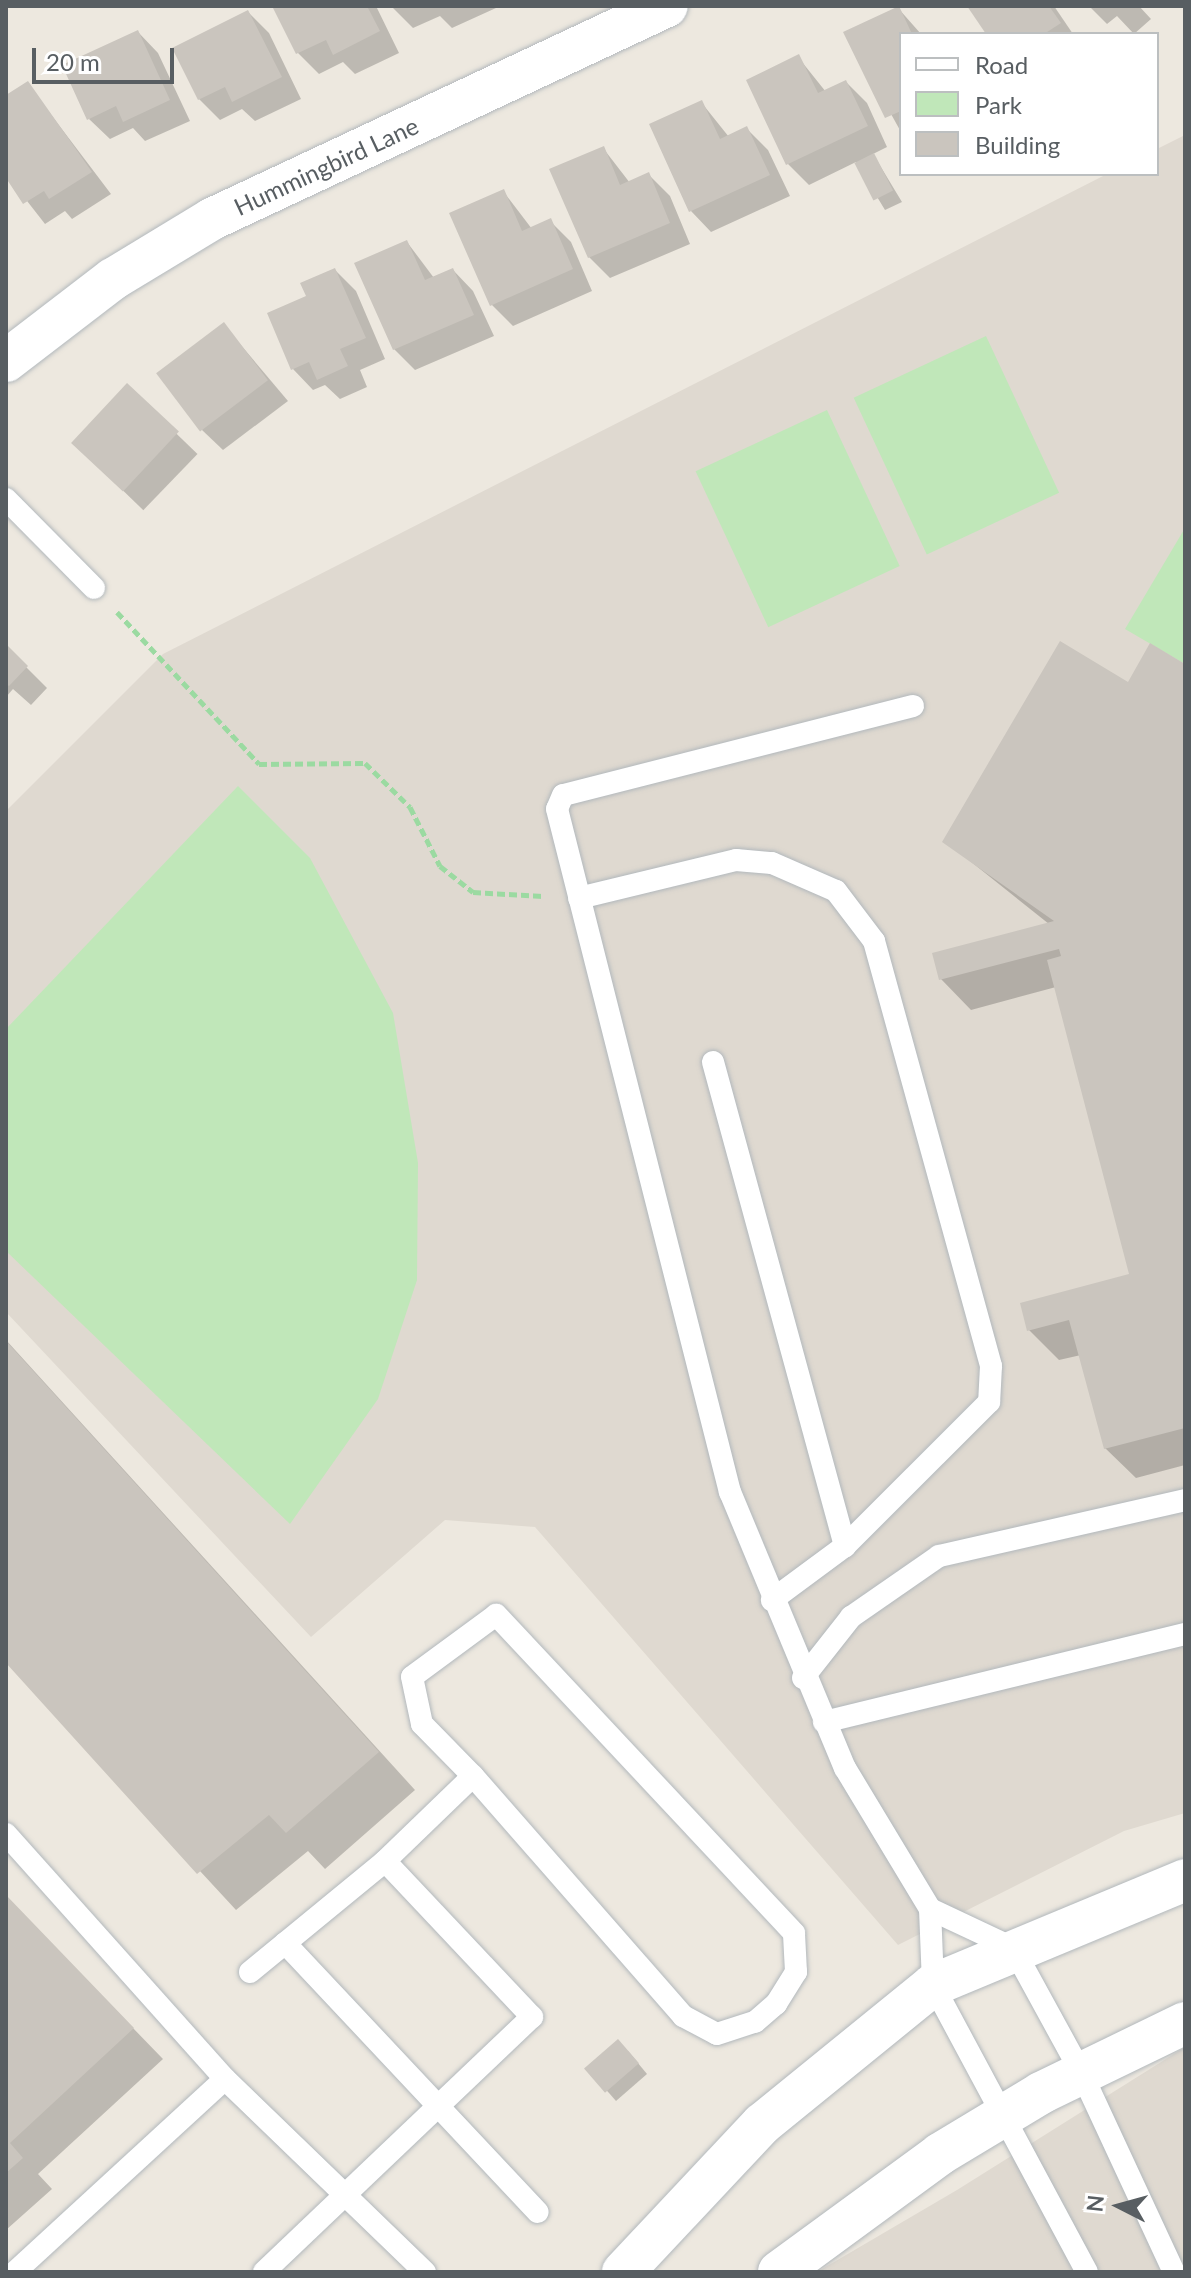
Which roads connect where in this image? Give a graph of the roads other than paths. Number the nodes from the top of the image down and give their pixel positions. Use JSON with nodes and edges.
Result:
{"nodes":[{"id":1,"x":667,"y":6,"type":"edge"},
{"id":2,"x":6,"y":361,"type":"edge"},
{"id":3,"x":6,"y":499,"type":"edge"},
{"id":4,"x":94,"y":588,"type":"road end"},
{"id":5,"x":913,"y":706,"type":"dead end"},
{"id":6,"x":576,"y":888,"type":"junction"},
{"id":7,"x":713,"y":1062,"type":"dead end"},
{"id":8,"x":1185,"y":1500,"type":"edge"},
{"id":9,"x":845,"y":1546,"type":"junction"},
{"id":10,"x":772,"y":1600,"type":"junction"},
{"id":11,"x":1185,"y":1634,"type":"edge"},
{"id":12,"x":803,"y":1678,"type":"junction"},
{"id":13,"x":824,"y":1722,"type":"junction"},
{"id":14,"x":473,"y":1776,"type":"junction"},
{"id":15,"x":6,"y":1834,"type":"edge"},
{"id":16,"x":385,"y":1861,"type":"junction"},
{"id":17,"x":1185,"y":1880,"type":"edge"},
{"id":18,"x":930,"y":1909,"type":"junction"},
{"id":19,"x":285,"y":1943,"type":"junction"},
{"id":20,"x":1013,"y":1948,"type":"junction"},
{"id":21,"x":250,"y":1972,"type":"dead end"},
{"id":22,"x":933,"y":1985,"type":"junction"},
{"id":23,"x":1185,"y":2023,"type":"edge"},
{"id":24,"x":1081,"y":2072,"type":"junction"},
{"id":25,"x":225,"y":2079,"type":"junction"},
{"id":26,"x":438,"y":2106,"type":"junction"},
{"id":27,"x":1000,"y":2118,"type":"junction"},
{"id":28,"x":345,"y":2194,"type":"junction"},
{"id":29,"x":538,"y":2212,"type":"dead end"},
{"id":30,"x":15,"y":2272,"type":"edge"},
{"id":31,"x":264,"y":2272,"type":"edge"},
{"id":32,"x":425,"y":2272,"type":"edge"},
{"id":33,"x":623,"y":2272,"type":"edge"},
{"id":34,"x":779,"y":2272,"type":"edge"},
{"id":35,"x":1087,"y":2272,"type":"edge"},
{"id":36,"x":1174,"y":2272,"type":"edge"}],
"edges":[{"from":1,"to":2,"type":"street","name":"Hummingbird Lane"},
{"from":3,"to":4,"type":"lane"},
{"from":5,"to":6,"type":"lane"},
{"from":6,"to":9,"type":"lane"},
{"from":6,"to":10,"type":"lane"},
{"from":7,"to":9,"type":"lane"},
{"from":8,"to":12,"type":"lane"},
{"from":9,"to":10,"type":"lane"},
{"from":10,"to":12,"type":"lane"},
{"from":11,"to":13,"type":"lane"},
{"from":12,"to":13,"type":"lane"},
{"from":13,"to":18,"type":"lane"},
{"from":14,"to":14,"type":"lane"},
{"from":14,"to":16,"type":"lane"},
{"from":15,"to":25,"type":"lane"},
{"from":16,"to":19,"type":"lane"},
{"from":16,"to":26,"type":"lane"},
{"from":17,"to":20,"type":"street"},
{"from":18,"to":20,"type":"lane"},
{"from":18,"to":22,"type":"lane"},
{"from":19,"to":21,"type":"lane"},
{"from":19,"to":26,"type":"lane"},
{"from":20,"to":22,"type":"street"},
{"from":20,"to":24,"type":"lane"},
{"from":22,"to":27,"type":"lane"},
{"from":22,"to":33,"type":"street"},
{"from":23,"to":24,"type":"street"},
{"from":24,"to":27,"type":"street"},
{"from":24,"to":36,"type":"lane"},
{"from":25,"to":28,"type":"lane"},
{"from":25,"to":30,"type":"lane"},
{"from":26,"to":28,"type":"lane"},
{"from":26,"to":29,"type":"lane"},
{"from":27,"to":34,"type":"street"},
{"from":27,"to":35,"type":"lane"},
{"from":28,"to":31,"type":"lane"},
{"from":28,"to":32,"type":"lane"}]}
